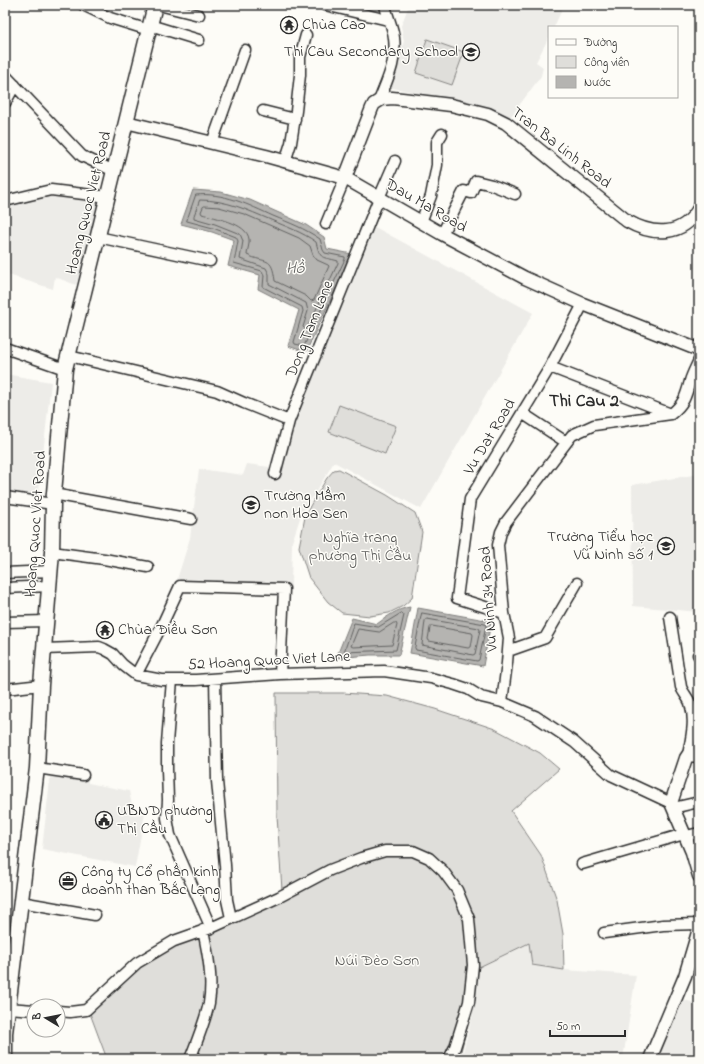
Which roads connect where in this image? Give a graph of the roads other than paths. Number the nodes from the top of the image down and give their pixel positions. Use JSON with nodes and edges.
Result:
{"nodes":[{"id":1,"x":155,"y":5,"type":"edge"},
{"id":2,"x":159,"y":5,"type":"edge"},
{"id":3,"x":325,"y":5,"type":"edge"},
{"id":4,"x":385,"y":5,"type":"edge"},
{"id":5,"x":86,"y":6,"type":"edge"},
{"id":6,"x":199,"y":15,"type":"dead end"},
{"id":7,"x":388,"y":20,"type":"junction"},
{"id":8,"x":150,"y":27,"type":"junction"},
{"id":9,"x":306,"y":35,"type":"dead end"},
{"id":10,"x":199,"y":40,"type":"dead end"},
{"id":11,"x":245,"y":50,"type":"dead end"},
{"id":12,"x":5,"y":75,"type":"edge"},
{"id":13,"x":15,"y":85,"type":"junction"},
{"id":14,"x":379,"y":101,"type":"junction"},
{"id":15,"x":5,"y":103,"type":"edge"},
{"id":16,"x":263,"y":111,"type":"dead end"},
{"id":17,"x":295,"y":118,"type":"junction"},
{"id":18,"x":126,"y":122,"type":"junction"},
{"id":19,"x":442,"y":134,"type":"dead end"},
{"id":20,"x":212,"y":143,"type":"junction"},
{"id":21,"x":395,"y":161,"type":"dead end"},
{"id":22,"x":285,"y":162,"type":"junction"},
{"id":23,"x":114,"y":171,"type":"junction"},
{"id":24,"x":345,"y":178,"type":"junction"},
{"id":25,"x":515,"y":194,"type":"dead end"},
{"id":26,"x":108,"y":197,"type":"junction"},
{"id":27,"x":379,"y":198,"type":"junction"},
{"id":28,"x":5,"y":201,"type":"edge"},
{"id":29,"x":699,"y":208,"type":"edge"},
{"id":30,"x":421,"y":222,"type":"junction"},
{"id":31,"x":326,"y":224,"type":"dead end"},
{"id":32,"x":442,"y":234,"type":"junction"},
{"id":33,"x":98,"y":237,"type":"junction"},
{"id":34,"x":210,"y":261,"type":"dead end"},
{"id":35,"x":583,"y":304,"type":"junction"},
{"id":36,"x":5,"y":348,"type":"edge"},
{"id":37,"x":699,"y":350,"type":"edge"},
{"id":38,"x":68,"y":356,"type":"junction"},
{"id":39,"x":699,"y":360,"type":"edge"},
{"id":40,"x":550,"y":367,"type":"junction"},
{"id":41,"x":65,"y":369,"type":"junction"},
{"id":42,"x":522,"y":413,"type":"junction"},
{"id":43,"x":671,"y":414,"type":"junction"},
{"id":44,"x":289,"y":421,"type":"junction"},
{"id":45,"x":566,"y":442,"type":"junction"},
{"id":46,"x":275,"y":474,"type":"dead end"},
{"id":47,"x":5,"y":497,"type":"edge"},
{"id":48,"x":53,"y":499,"type":"junction"},
{"id":49,"x":191,"y":519,"type":"dead end"},
{"id":50,"x":52,"y":552,"type":"junction"},
{"id":51,"x":148,"y":568,"type":"dead end"},
{"id":52,"x":51,"y":571,"type":"junction"},
{"id":53,"x":5,"y":573,"type":"edge"},
{"id":54,"x":577,"y":583,"type":"dead end"},
{"id":55,"x":50,"y":586,"type":"junction"},
{"id":56,"x":5,"y":588,"type":"edge"},
{"id":57,"x":504,"y":613,"type":"junction"},
{"id":58,"x":670,"y":617,"type":"dead end"},
{"id":59,"x":47,"y":621,"type":"junction"},
{"id":60,"x":5,"y":622,"type":"edge"},
{"id":61,"x":44,"y":649,"type":"junction"},
{"id":62,"x":508,"y":651,"type":"junction"},
{"id":63,"x":280,"y":674,"type":"junction"},
{"id":64,"x":136,"y":675,"type":"junction"},
{"id":65,"x":215,"y":679,"type":"junction"},
{"id":66,"x":172,"y":680,"type":"junction"},
{"id":67,"x":41,"y":685,"type":"junction"},
{"id":68,"x":5,"y":689,"type":"edge"},
{"id":69,"x":502,"y":702,"type":"junction"},
{"id":70,"x":694,"y":756,"type":"edge"},
{"id":71,"x":37,"y":768,"type":"junction"},
{"id":72,"x":83,"y":775,"type":"dead end"},
{"id":73,"x":699,"y":802,"type":"edge"},
{"id":74,"x":672,"y":805,"type":"junction"},
{"id":75,"x":699,"y":833,"type":"edge"},
{"id":76,"x":685,"y":835,"type":"junction"},
{"id":77,"x":582,"y":864,"type":"dead end"},
{"id":78,"x":699,"y":876,"type":"edge"},
{"id":79,"x":21,"y":902,"type":"junction"},
{"id":80,"x":95,"y":915,"type":"dead end"},
{"id":81,"x":231,"y":918,"type":"junction"},
{"id":82,"x":699,"y":924,"type":"edge"},
{"id":83,"x":207,"y":929,"type":"junction"},
{"id":84,"x":699,"y":929,"type":"edge"},
{"id":85,"x":604,"y":934,"type":"dead end"},
{"id":86,"x":8,"y":1008,"type":"junction"},
{"id":87,"x":26,"y":1009,"type":"edge"},
{"id":88,"x":66,"y":1012,"type":"edge"},
{"id":89,"x":5,"y":1033,"type":"edge"},
{"id":90,"x":5,"y":1055,"type":"edge"},
{"id":91,"x":190,"y":1059,"type":"edge"},
{"id":92,"x":449,"y":1059,"type":"edge"},
{"id":93,"x":650,"y":1059,"type":"edge"}],
"edges":[{"from":1,"to":8,"type":"main road","name":"Hoang Quoc Viet Road"},
{"from":2,"to":6,"type":"street"},
{"from":3,"to":7,"type":"street"},
{"from":4,"to":7,"type":"street"},
{"from":5,"to":8,"type":"street"},
{"from":7,"to":14,"type":"street"},
{"from":8,"to":10,"type":"street"},
{"from":8,"to":18,"type":"main road","name":"Hoang Quoc Viet Road"},
{"from":9,"to":17,"type":"street"},
{"from":11,"to":20,"type":"street"},
{"from":12,"to":13,"type":"street"},
{"from":13,"to":15,"type":"street"},
{"from":13,"to":23,"type":"street"},
{"from":14,"to":24,"type":"street"},
{"from":14,"to":29,"type":"street","name":"Tran Ba Linh Road"},
{"from":16,"to":17,"type":"street"},
{"from":17,"to":22,"type":"street"},
{"from":18,"to":20,"type":"street","name":"Dau Ma Road"},
{"from":18,"to":23,"type":"main road","name":"Hoang Quoc Viet Road"},
{"from":19,"to":30,"type":"street"},
{"from":20,"to":22,"type":"street","name":"Dau Ma Road"},
{"from":21,"to":27,"type":"street","name":"Dong Tam Lane"},
{"from":22,"to":24,"type":"street","name":"Dau Ma Road"},
{"from":23,"to":26,"type":"main road","name":"Hoang Quoc Viet Road"},
{"from":24,"to":27,"type":"street","name":"Dau Ma Road"},
{"from":24,"to":31,"type":"street"},
{"from":25,"to":32,"type":"street"},
{"from":26,"to":28,"type":"street"},
{"from":26,"to":33,"type":"main road","name":"Hoang Quoc Viet Road"},
{"from":27,"to":30,"type":"street","name":"Dau Ma Road"},
{"from":27,"to":44,"type":"street","name":"Dong Tam Lane"},
{"from":30,"to":32,"type":"street","name":"Dau Ma Road"},
{"from":32,"to":35,"type":"street","name":"Dau Ma Road"},
{"from":33,"to":34,"type":"street"},
{"from":33,"to":38,"type":"main road","name":"Hoang Quoc Viet Road"},
{"from":35,"to":37,"type":"street","name":"Dau Ma Road"},
{"from":35,"to":40,"type":"street","name":"Vu Dat Road"},
{"from":36,"to":41,"type":"street"},
{"from":38,"to":41,"type":"main road","name":"Hoang Quoc Viet Road"},
{"from":38,"to":44,"type":"street"},
{"from":39,"to":43,"type":"street"},
{"from":40,"to":42,"type":"street","name":"Vu Dat Road"},
{"from":40,"to":43,"type":"street"},
{"from":41,"to":48,"type":"main road","name":"Hoang Quoc Viet Road"},
{"from":42,"to":45,"type":"street"},
{"from":42,"to":57,"type":"street","name":"Vu Dat Road"},
{"from":43,"to":45,"type":"street","name":"Vu Ninh 34 Road"},
{"from":44,"to":46,"type":"street","name":"Dong Tam Lane"},
{"from":45,"to":57,"type":"street","name":"Vu Ninh 34 Road"},
{"from":47,"to":48,"type":"street"},
{"from":48,"to":49,"type":"street"},
{"from":48,"to":50,"type":"main road","name":"Hoang Quoc Viet Road"},
{"from":50,"to":51,"type":"street"},
{"from":50,"to":52,"type":"main road","name":"Hoang Quoc Viet Road"},
{"from":52,"to":53,"type":"street"},
{"from":52,"to":55,"type":"main road","name":"Hoang Quoc Viet Road"},
{"from":54,"to":62,"type":"street"},
{"from":55,"to":56,"type":"street"},
{"from":55,"to":59,"type":"main road","name":"Hoang Quoc Viet Road"},
{"from":57,"to":62,"type":"street","name":"Vu Ninh 34 Road"},
{"from":58,"to":70,"type":"street"},
{"from":59,"to":60,"type":"street"},
{"from":59,"to":61,"type":"main road","name":"Hoang Quoc Viet Road"},
{"from":61,"to":64,"type":"street","name":"52 Hoang Quoc Viet Lane"},
{"from":61,"to":67,"type":"main road","name":"Hoang Quoc Viet Road"},
{"from":62,"to":69,"type":"street","name":"Vu Ninh 34 Road"},
{"from":63,"to":64,"type":"street"},
{"from":63,"to":65,"type":"street","name":"52 Hoang Quoc Viet Lane"},
{"from":63,"to":69,"type":"street","name":"52 Hoang Quoc Viet Lane"},
{"from":64,"to":66,"type":"street","name":"52 Hoang Quoc Viet Lane"},
{"from":65,"to":66,"type":"street","name":"52 Hoang Quoc Viet Lane"},
{"from":65,"to":81,"type":"street"},
{"from":66,"to":83,"type":"street"},
{"from":67,"to":68,"type":"street"},
{"from":67,"to":71,"type":"main road","name":"Hoang Quoc Viet Road"},
{"from":69,"to":74,"type":"street"},
{"from":70,"to":74,"type":"street"},
{"from":71,"to":72,"type":"street"},
{"from":71,"to":79,"type":"main road","name":"Hoang Quoc Viet Road"},
{"from":73,"to":74,"type":"street"},
{"from":74,"to":76,"type":"street"},
{"from":75,"to":76,"type":"street"},
{"from":76,"to":77,"type":"street"},
{"from":76,"to":78,"type":"street"},
{"from":79,"to":80,"type":"street"},
{"from":79,"to":86,"type":"main road","name":"Hoang Quoc Viet Road"},
{"from":81,"to":83,"type":"street"},
{"from":81,"to":92,"type":"street"},
{"from":82,"to":85,"type":"street"},
{"from":83,"to":88,"type":"street"},
{"from":83,"to":91,"type":"street"},
{"from":84,"to":93,"type":"street"},
{"from":86,"to":87,"type":"street"},
{"from":86,"to":89,"type":"main road","name":"Hoang Quoc Viet Road"},
{"from":89,"to":90,"type":"main road","name":"Hoang Quoc Viet Road"}]}
